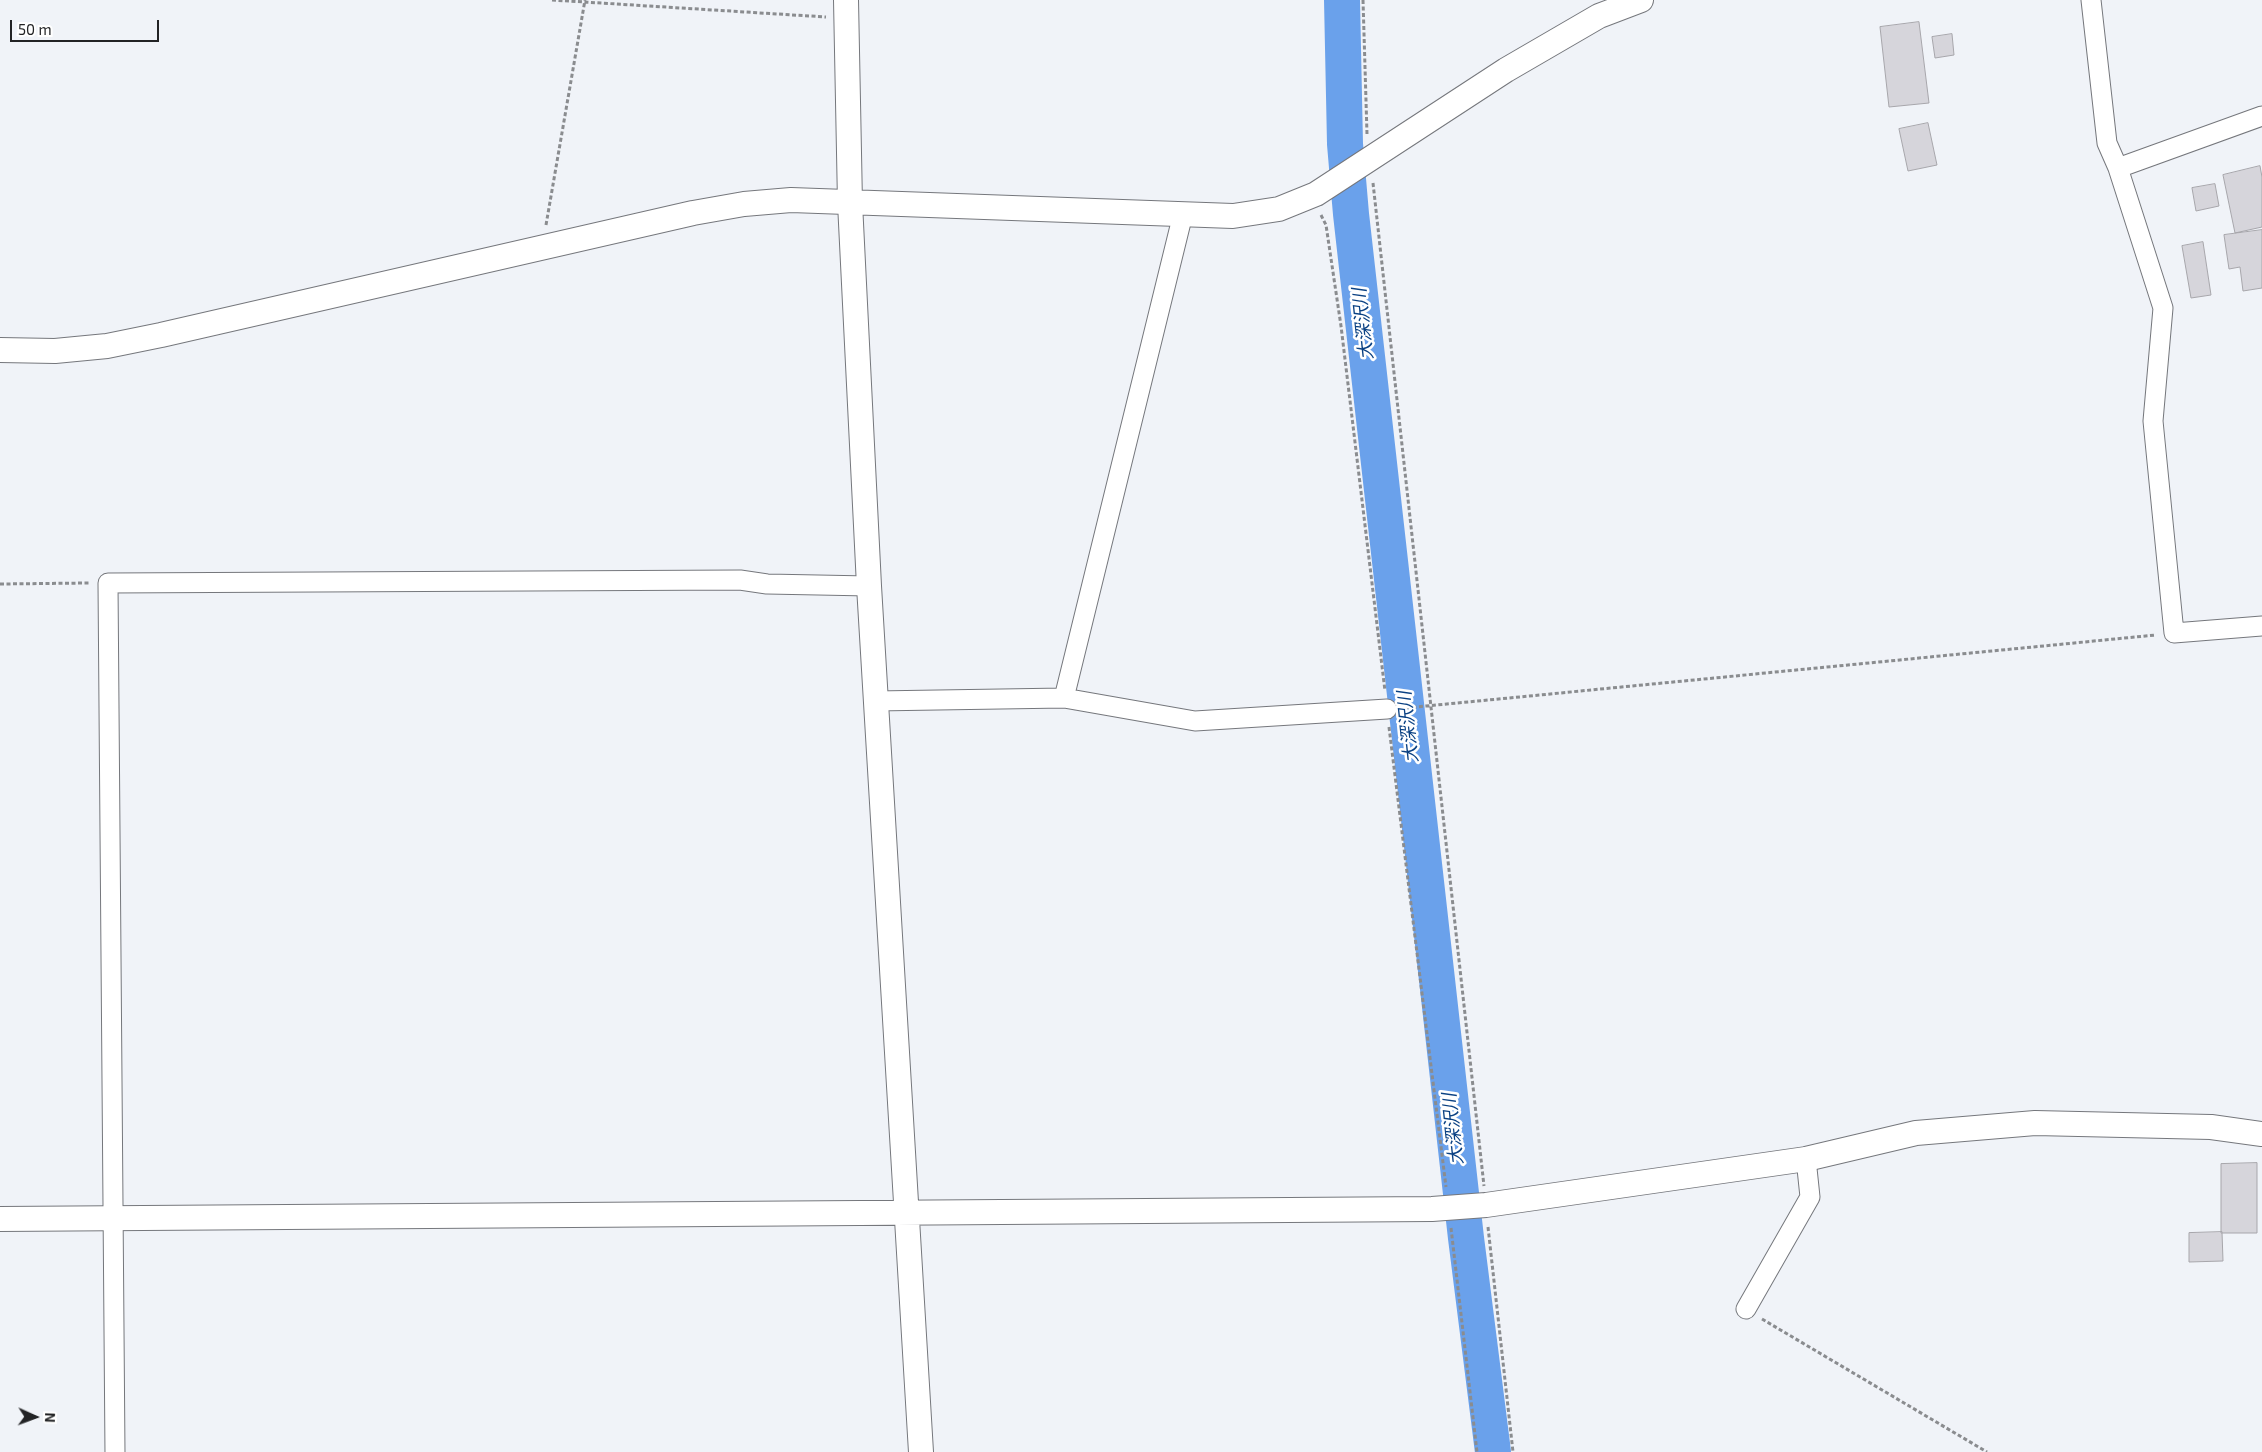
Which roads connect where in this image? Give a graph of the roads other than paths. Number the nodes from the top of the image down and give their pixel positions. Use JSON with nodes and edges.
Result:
{"nodes":[{"id":1,"x":1642,"y":0,"type":"edge"},
{"id":2,"x":2091,"y":0,"type":"edge"},
{"id":3,"x":847,"y":9,"type":"edge"},
{"id":4,"x":2262,"y":116,"type":"edge"},
{"id":5,"x":2118,"y":168,"type":"junction"},
{"id":6,"x":850,"y":202,"type":"junction"},
{"id":7,"x":1183,"y":214,"type":"junction"},
{"id":8,"x":0,"y":350,"type":"edge"},
{"id":9,"x":868,"y":586,"type":"junction"},
{"id":10,"x":2262,"y":626,"type":"edge"},
{"id":11,"x":1064,"y":698,"type":"junction"},
{"id":12,"x":875,"y":701,"type":"junction"},
{"id":13,"x":1387,"y":709,"type":"road end"},
{"id":14,"x":2262,"y":1134,"type":"edge"},
{"id":15,"x":1806,"y":1159,"type":"junction"},
{"id":16,"x":906,"y":1213,"type":"junction"},
{"id":17,"x":113,"y":1218,"type":"junction"},
{"id":18,"x":0,"y":1219,"type":"edge"},
{"id":19,"x":1746,"y":1309,"type":"road end"},
{"id":20,"x":115,"y":1452,"type":"edge"},
{"id":21,"x":921,"y":1452,"type":"edge"}],
"edges":[{"from":1,"to":7,"type":"street"},
{"from":2,"to":5,"type":"street"},
{"from":3,"to":6,"type":"street"},
{"from":4,"to":5,"type":"street"},
{"from":5,"to":10,"type":"street"},
{"from":6,"to":7,"type":"street"},
{"from":6,"to":8,"type":"street"},
{"from":6,"to":9,"type":"street"},
{"from":7,"to":11,"type":"street"},
{"from":9,"to":12,"type":"street"},
{"from":9,"to":17,"type":"street"},
{"from":11,"to":12,"type":"street"},
{"from":11,"to":13,"type":"street"},
{"from":12,"to":16,"type":"street"},
{"from":14,"to":15,"type":"street"},
{"from":15,"to":16,"type":"street"},
{"from":15,"to":19,"type":"street"},
{"from":16,"to":17,"type":"street"},
{"from":16,"to":21,"type":"street"},
{"from":17,"to":18,"type":"street"},
{"from":17,"to":20,"type":"street"}]}
